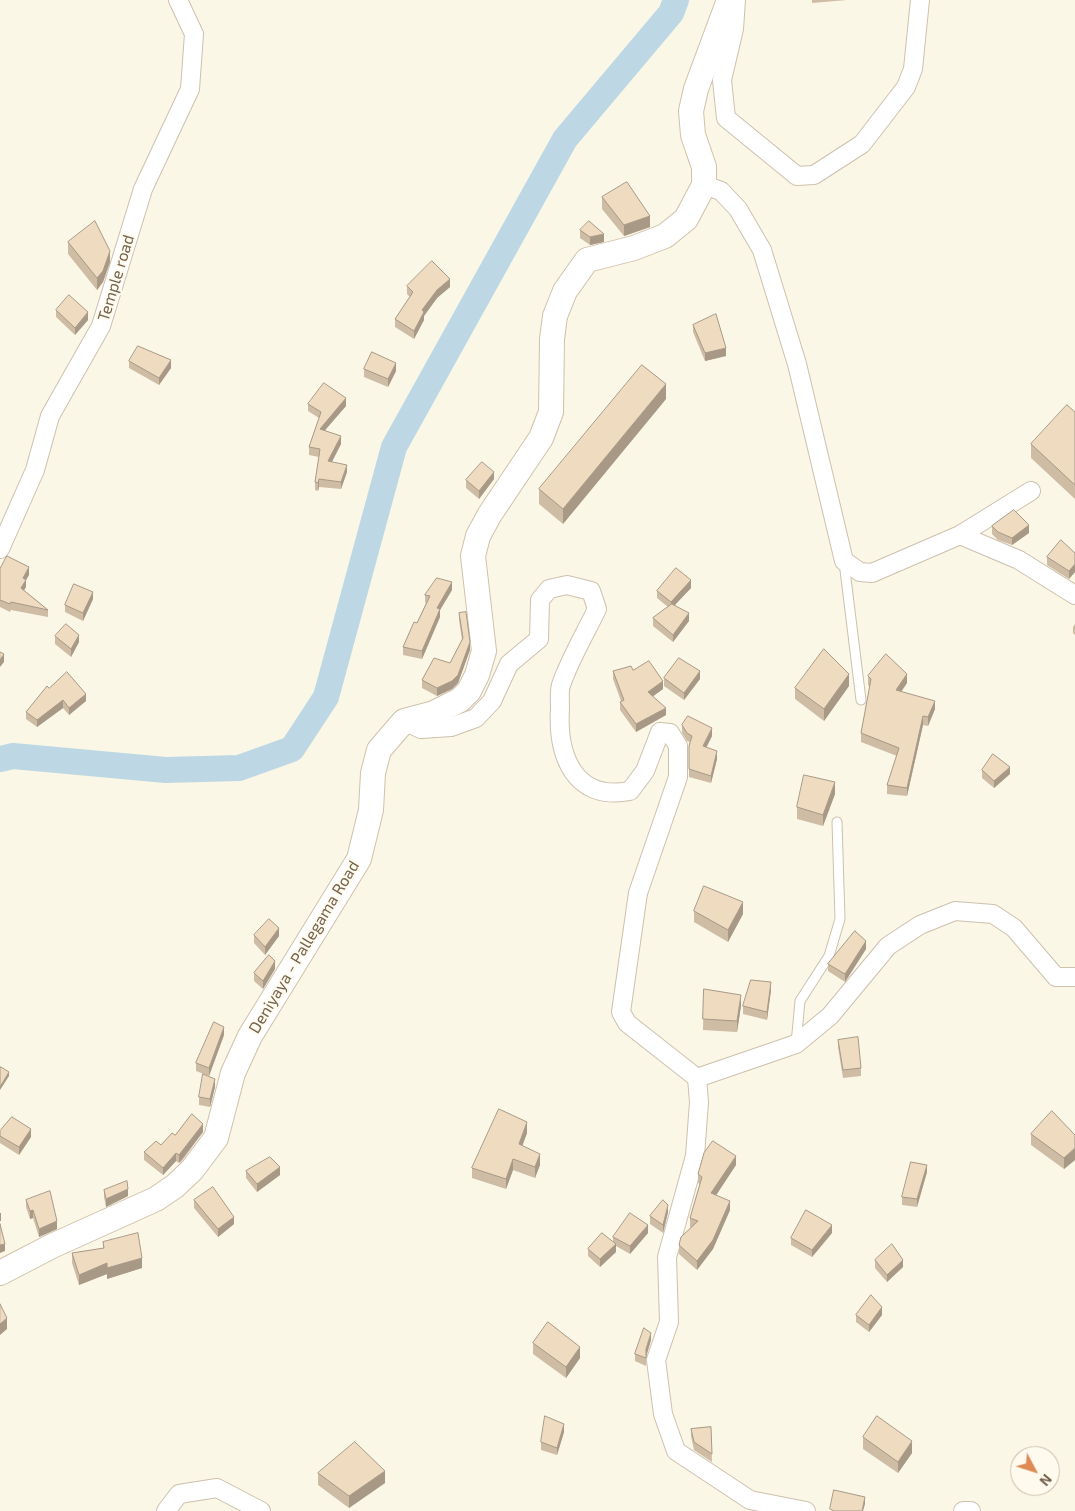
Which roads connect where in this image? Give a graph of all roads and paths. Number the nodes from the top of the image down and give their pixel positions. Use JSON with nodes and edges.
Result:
{"nodes":[{"id":1,"x":178,"y":0,"type":"edge"},
{"id":2,"x":729,"y":0,"type":"edge"},
{"id":3,"x":736,"y":0,"type":"edge"},
{"id":4,"x":920,"y":0,"type":"edge"},
{"id":5,"x":704,"y":185,"type":"junction"},
{"id":6,"x":1031,"y":491,"type":"dead end"},
{"id":7,"x":960,"y":535,"type":"junction"},
{"id":8,"x":0,"y":549,"type":"edge"},
{"id":9,"x":844,"y":561,"type":"junction"},
{"id":10,"x":1075,"y":595,"type":"edge"},
{"id":11,"x":861,"y":700,"type":"dead end"},
{"id":12,"x":404,"y":721,"type":"junction"},
{"id":13,"x":837,"y":822,"type":"dead end"},
{"id":14,"x":1075,"y":977,"type":"edge"},
{"id":15,"x":796,"y":1044,"type":"junction"},
{"id":16,"x":697,"y":1078,"type":"junction"},
{"id":17,"x":0,"y":1273,"type":"edge"},
{"id":18,"x":166,"y":1511,"type":"edge"},
{"id":19,"x":261,"y":1511,"type":"edge"},
{"id":20,"x":806,"y":1511,"type":"edge"},
{"id":21,"x":963,"y":1511,"type":"edge"},
{"id":22,"x":971,"y":1511,"type":"edge"}],
"edges":[{"from":1,"to":8,"type":"street","name":"Temple road"},
{"from":2,"to":5,"type":"main road"},
{"from":3,"to":4,"type":"street"},
{"from":5,"to":9,"type":"street"},
{"from":5,"to":12,"type":"main road"},
{"from":6,"to":7,"type":"street"},
{"from":7,"to":9,"type":"street"},
{"from":7,"to":10,"type":"street"},
{"from":9,"to":11,"type":"lane"},
{"from":12,"to":16,"type":"street"},
{"from":12,"to":17,"type":"main road","name":"Deniyaya - Pallegama Road"},
{"from":13,"to":15,"type":"lane"},
{"from":14,"to":15,"type":"street"},
{"from":15,"to":16,"type":"street"},
{"from":16,"to":20,"type":"street"},
{"from":18,"to":19,"type":"street"},
{"from":21,"to":22,"type":"street"}]}
